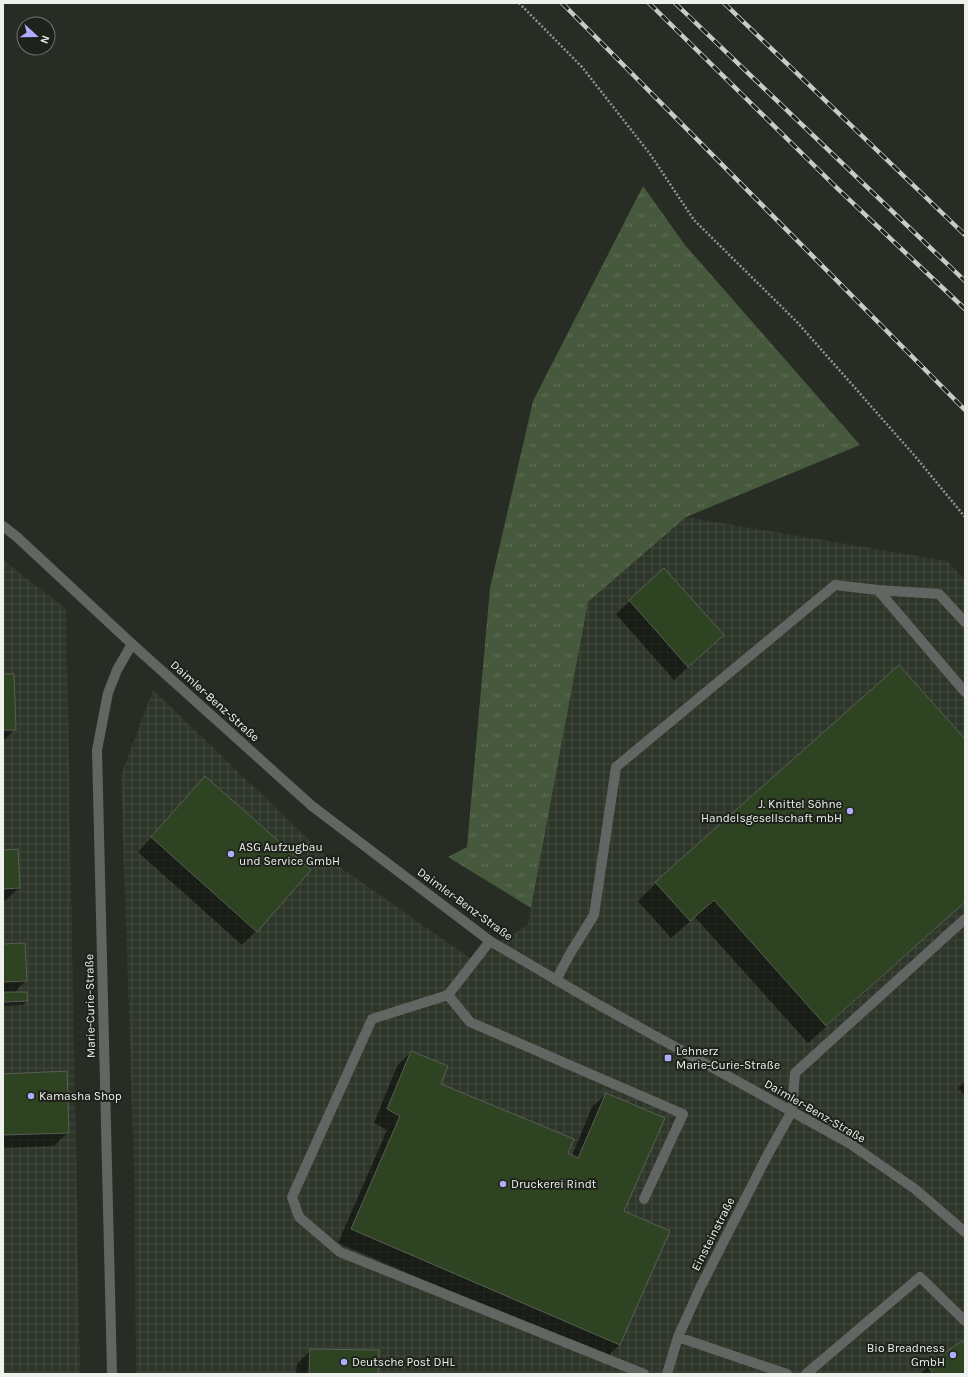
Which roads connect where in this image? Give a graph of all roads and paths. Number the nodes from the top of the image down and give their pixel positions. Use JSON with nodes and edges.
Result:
{"nodes":[{"id":1,"x":519,"y":3,"type":"edge"},
{"id":2,"x":965,"y":517,"type":"edge"},
{"id":3,"x":3,"y":526,"type":"edge"},
{"id":4,"x":878,"y":590,"type":"junction"},
{"id":5,"x":965,"y":622,"type":"edge"},
{"id":6,"x":132,"y":644,"type":"junction"},
{"id":7,"x":965,"y":692,"type":"edge"},
{"id":8,"x":965,"y":919,"type":"edge"},
{"id":9,"x":490,"y":941,"type":"junction"},
{"id":10,"x":556,"y":980,"type":"junction"},
{"id":11,"x":448,"y":995,"type":"junction"},
{"id":12,"x":792,"y":1111,"type":"junction"},
{"id":13,"x":644,"y":1199,"type":"dead end"},
{"id":14,"x":965,"y":1232,"type":"edge"},
{"id":15,"x":965,"y":1321,"type":"edge"},
{"id":16,"x":678,"y":1337,"type":"junction"},
{"id":17,"x":112,"y":1374,"type":"edge"},
{"id":18,"x":644,"y":1374,"type":"edge"},
{"id":19,"x":667,"y":1374,"type":"edge"},
{"id":20,"x":787,"y":1374,"type":"edge"},
{"id":21,"x":806,"y":1374,"type":"edge"}],
"edges":[{"from":1,"to":2,"type":"path"},
{"from":3,"to":6,"type":"street","name":"Daimler-Benz-Straße"},
{"from":4,"to":5,"type":"street"},
{"from":4,"to":7,"type":"street"},
{"from":4,"to":10,"type":"street"},
{"from":6,"to":9,"type":"street","name":"Daimler-Benz-Straße"},
{"from":6,"to":17,"type":"street","name":"Marie-Curie-Straße"},
{"from":8,"to":12,"type":"street"},
{"from":9,"to":10,"type":"street","name":"Daimler-Benz-Straße"},
{"from":9,"to":11,"type":"street"},
{"from":10,"to":12,"type":"street","name":"Daimler-Benz-Straße"},
{"from":11,"to":13,"type":"street"},
{"from":11,"to":18,"type":"street"},
{"from":12,"to":14,"type":"street","name":"Daimler-Benz-Straße"},
{"from":12,"to":16,"type":"street","name":"Einsteinstraße"},
{"from":15,"to":21,"type":"street"},
{"from":16,"to":19,"type":"street","name":"Einsteinstraße"},
{"from":16,"to":20,"type":"street"}]}
